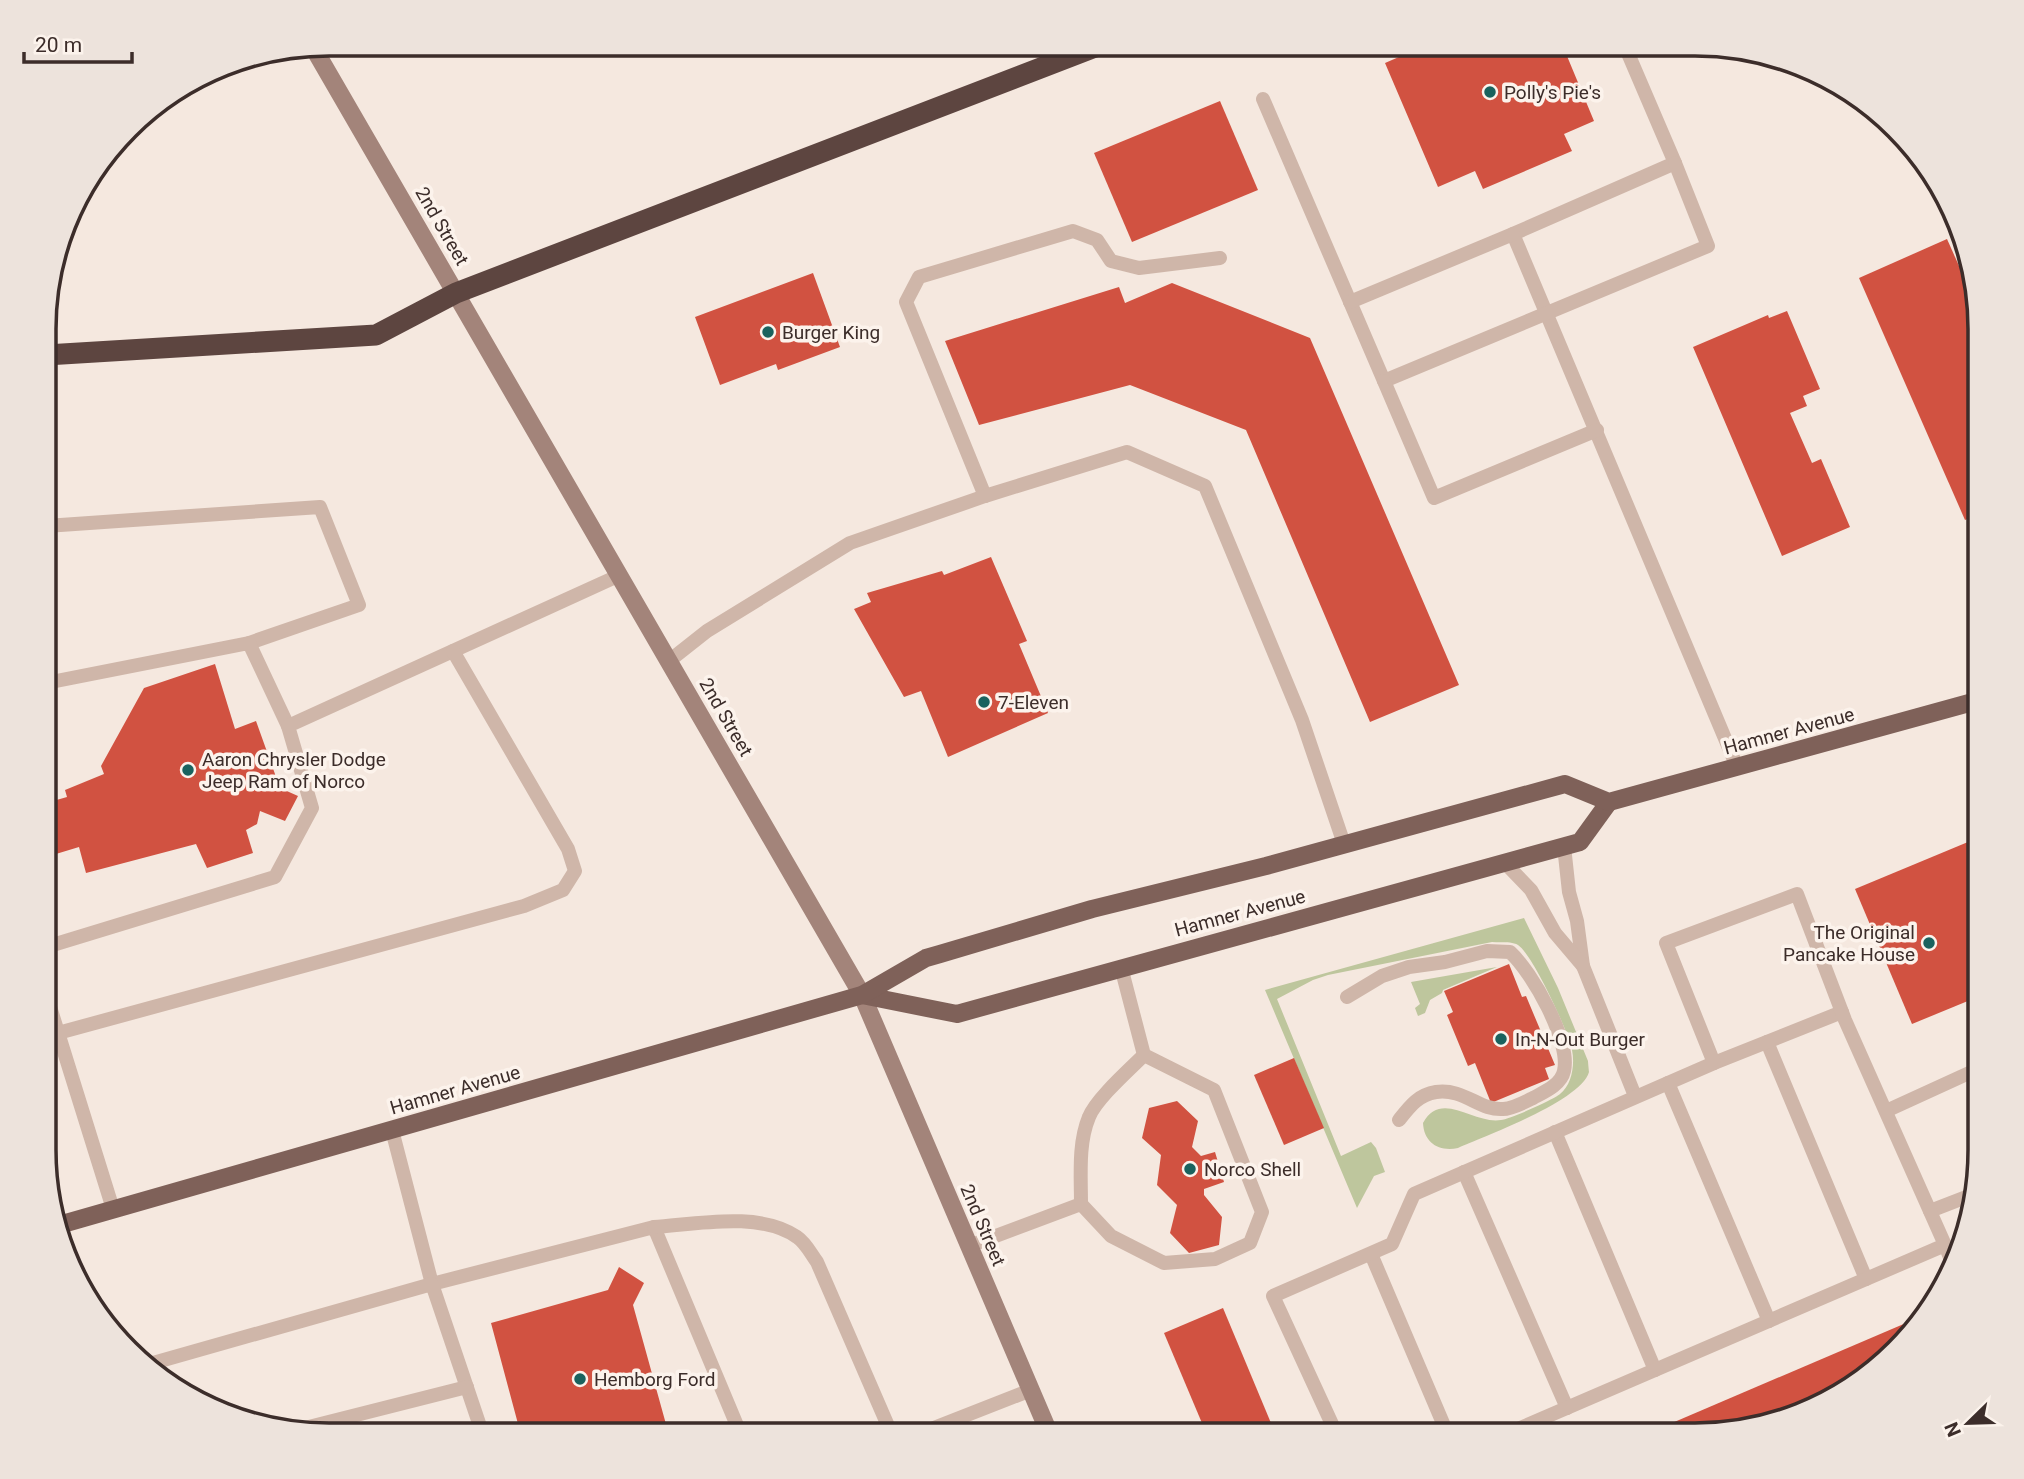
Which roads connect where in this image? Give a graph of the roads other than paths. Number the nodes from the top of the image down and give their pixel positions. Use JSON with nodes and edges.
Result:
{"nodes":[{"id":1,"x":1072,"y":56,"type":"edge"},
{"id":2,"x":1629,"y":56,"type":"edge"},
{"id":3,"x":319,"y":57,"type":"edge"},
{"id":4,"x":1263,"y":99,"type":"dead end"},
{"id":5,"x":1675,"y":163,"type":"junction"},
{"id":6,"x":1513,"y":233,"type":"junction"},
{"id":7,"x":1220,"y":258,"type":"dead end"},
{"id":8,"x":456,"y":293,"type":"junction"},
{"id":9,"x":1350,"y":302,"type":"junction"},
{"id":10,"x":1547,"y":312,"type":"junction"},
{"id":11,"x":56,"y":354,"type":"edge"},
{"id":12,"x":1384,"y":382,"type":"junction"},
{"id":13,"x":1597,"y":430,"type":"junction"},
{"id":14,"x":985,"y":496,"type":"junction"},
{"id":15,"x":56,"y":525,"type":"edge"},
{"id":16,"x":620,"y":575,"type":"junction"},
{"id":17,"x":250,"y":643,"type":"junction"},
{"id":18,"x":453,"y":651,"type":"junction"},
{"id":19,"x":669,"y":661,"type":"junction"},
{"id":20,"x":56,"y":681,"type":"edge"},
{"id":21,"x":1968,"y":703,"type":"edge"},
{"id":22,"x":288,"y":726,"type":"junction"},
{"id":23,"x":1737,"y":767,"type":"junction"},
{"id":24,"x":1609,"y":802,"type":"junction"},
{"id":25,"x":1344,"y":844,"type":"junction"},
{"id":26,"x":1564,"y":846,"type":"junction"},
{"id":27,"x":1504,"y":862,"type":"junction"},
{"id":28,"x":56,"y":944,"type":"edge"},
{"id":29,"x":1583,"y":966,"type":"junction"},
{"id":30,"x":1121,"y":967,"type":"junction"},
{"id":31,"x":862,"y":995,"type":"junction"},
{"id":32,"x":1347,"y":996,"type":"dead end"},
{"id":33,"x":1842,"y":1012,"type":"junction"},
{"id":34,"x":56,"y":1027,"type":"edge"},
{"id":35,"x":58,"y":1033,"type":"junction"},
{"id":36,"x":1767,"y":1042,"type":"junction"},
{"id":37,"x":1144,"y":1055,"type":"junction"},
{"id":38,"x":1714,"y":1063,"type":"junction"},
{"id":39,"x":1968,"y":1073,"type":"edge"},
{"id":40,"x":1668,"y":1083,"type":"junction"},
{"id":41,"x":1635,"y":1096,"type":"junction"},
{"id":42,"x":1886,"y":1111,"type":"junction"},
{"id":43,"x":1399,"y":1120,"type":"dead end"},
{"id":44,"x":392,"y":1129,"type":"junction"},
{"id":45,"x":1555,"y":1132,"type":"junction"},
{"id":46,"x":1464,"y":1172,"type":"junction"},
{"id":47,"x":1964,"y":1198,"type":"edge"},
{"id":48,"x":1081,"y":1204,"type":"junction"},
{"id":49,"x":113,"y":1209,"type":"junction"},
{"id":50,"x":1930,"y":1211,"type":"junction"},
{"id":51,"x":66,"y":1223,"type":"edge"},
{"id":52,"x":654,"y":1227,"type":"junction"},
{"id":53,"x":1945,"y":1245,"type":"junction"},
{"id":54,"x":970,"y":1246,"type":"junction"},
{"id":55,"x":1948,"y":1252,"type":"edge"},
{"id":56,"x":1371,"y":1254,"type":"junction"},
{"id":57,"x":1866,"y":1279,"type":"junction"},
{"id":58,"x":432,"y":1284,"type":"junction"},
{"id":59,"x":1769,"y":1321,"type":"junction"},
{"id":60,"x":157,"y":1362,"type":"edge"},
{"id":61,"x":1655,"y":1370,"type":"junction"},
{"id":62,"x":467,"y":1387,"type":"junction"},
{"id":63,"x":1031,"y":1390,"type":"junction"},
{"id":64,"x":1567,"y":1408,"type":"junction"},
{"id":65,"x":325,"y":1423,"type":"edge"},
{"id":66,"x":479,"y":1423,"type":"edge"},
{"id":67,"x":736,"y":1423,"type":"edge"},
{"id":68,"x":887,"y":1423,"type":"edge"},
{"id":69,"x":947,"y":1423,"type":"edge"},
{"id":70,"x":1045,"y":1423,"type":"edge"},
{"id":71,"x":1331,"y":1423,"type":"edge"},
{"id":72,"x":1443,"y":1423,"type":"edge"},
{"id":73,"x":1532,"y":1423,"type":"edge"}],
"edges":[{"from":1,"to":8,"type":"highway"},
{"from":2,"to":5,"type":"lane"},
{"from":3,"to":8,"type":"main road","name":"2nd Street"},
{"from":4,"to":9,"type":"lane"},
{"from":5,"to":6,"type":"lane"},
{"from":5,"to":10,"type":"lane"},
{"from":6,"to":9,"type":"lane"},
{"from":6,"to":10,"type":"lane"},
{"from":7,"to":14,"type":"lane"},
{"from":8,"to":11,"type":"highway"},
{"from":8,"to":16,"type":"main road","name":"2nd Street"},
{"from":9,"to":12,"type":"lane"},
{"from":10,"to":12,"type":"lane"},
{"from":10,"to":13,"type":"lane"},
{"from":12,"to":13,"type":"lane"},
{"from":13,"to":23,"type":"lane"},
{"from":14,"to":19,"type":"lane"},
{"from":14,"to":25,"type":"lane"},
{"from":15,"to":17,"type":"lane"},
{"from":16,"to":18,"type":"lane"},
{"from":16,"to":19,"type":"main road","name":"2nd Street"},
{"from":17,"to":20,"type":"lane"},
{"from":17,"to":22,"type":"lane"},
{"from":18,"to":22,"type":"lane"},
{"from":18,"to":35,"type":"lane"},
{"from":19,"to":31,"type":"main road","name":"2nd Street"},
{"from":21,"to":23,"type":"main road","name":"Hamner Avenue"},
{"from":22,"to":28,"type":"lane"},
{"from":23,"to":24,"type":"main road","name":"Hamner Avenue"},
{"from":24,"to":25,"type":"main road","name":"Hamner Avenue"},
{"from":24,"to":26,"type":"main road","name":"Hamner Avenue"},
{"from":25,"to":31,"type":"main road","name":"Hamner Avenue"},
{"from":26,"to":27,"type":"main road","name":"Hamner Avenue"},
{"from":26,"to":29,"type":"lane"},
{"from":27,"to":29,"type":"lane"},
{"from":27,"to":30,"type":"main road","name":"Hamner Avenue"},
{"from":29,"to":41,"type":"lane"},
{"from":30,"to":31,"type":"main road","name":"Hamner Avenue"},
{"from":30,"to":37,"type":"lane"},
{"from":31,"to":44,"type":"main road","name":"Hamner Avenue"},
{"from":31,"to":54,"type":"main road","name":"2nd Street"},
{"from":32,"to":43,"type":"lane"},
{"from":33,"to":36,"type":"lane"},
{"from":33,"to":38,"type":"lane"},
{"from":33,"to":42,"type":"lane"},
{"from":34,"to":35,"type":"lane"},
{"from":35,"to":49,"type":"lane"},
{"from":36,"to":38,"type":"lane"},
{"from":36,"to":57,"type":"lane"},
{"from":37,"to":48,"type":"lane"},
{"from":37,"to":48,"type":"lane"},
{"from":38,"to":40,"type":"lane"},
{"from":39,"to":42,"type":"lane"},
{"from":40,"to":41,"type":"lane"},
{"from":40,"to":59,"type":"lane"},
{"from":41,"to":45,"type":"lane"},
{"from":42,"to":50,"type":"lane"},
{"from":44,"to":49,"type":"main road","name":"Hamner Avenue"},
{"from":44,"to":58,"type":"lane"},
{"from":45,"to":46,"type":"lane"},
{"from":45,"to":61,"type":"lane"},
{"from":46,"to":56,"type":"lane"},
{"from":46,"to":64,"type":"lane"},
{"from":47,"to":50,"type":"lane"},
{"from":48,"to":54,"type":"lane"},
{"from":49,"to":51,"type":"main road","name":"Hamner Avenue"},
{"from":50,"to":53,"type":"lane"},
{"from":52,"to":58,"type":"lane"},
{"from":52,"to":67,"type":"lane"},
{"from":52,"to":68,"type":"lane"},
{"from":53,"to":55,"type":"lane"},
{"from":53,"to":57,"type":"lane"},
{"from":54,"to":63,"type":"main road","name":"2nd Street"},
{"from":56,"to":71,"type":"lane"},
{"from":56,"to":72,"type":"lane"},
{"from":57,"to":59,"type":"lane"},
{"from":58,"to":60,"type":"lane"},
{"from":58,"to":62,"type":"lane"},
{"from":59,"to":61,"type":"lane"},
{"from":61,"to":64,"type":"lane"},
{"from":62,"to":65,"type":"lane"},
{"from":62,"to":66,"type":"lane"},
{"from":63,"to":69,"type":"lane"},
{"from":63,"to":70,"type":"main road","name":"2nd Street"},
{"from":64,"to":73,"type":"lane"}]}
